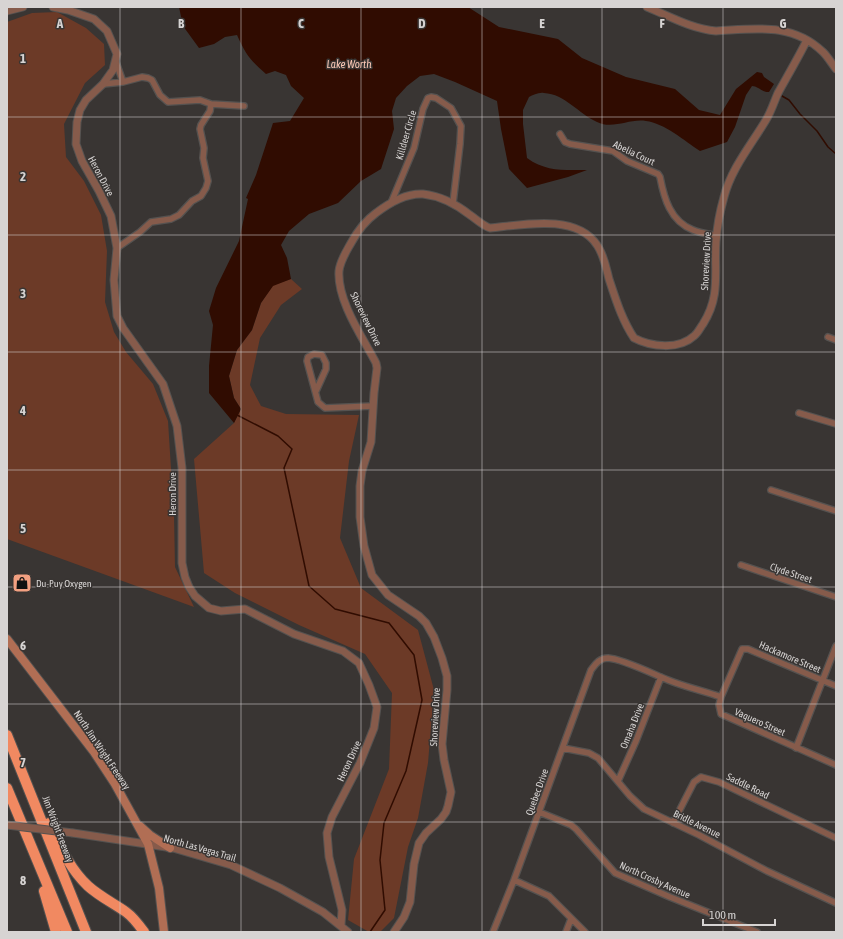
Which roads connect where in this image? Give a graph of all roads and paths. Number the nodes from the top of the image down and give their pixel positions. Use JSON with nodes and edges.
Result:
{"nodes":[{"id":1,"x":23,"y":7,"type":"edge"},
{"id":2,"x":53,"y":7,"type":"edge"},
{"id":3,"x":647,"y":7,"type":"edge"},
{"id":4,"x":69,"y":9,"type":"edge"},
{"id":5,"x":7,"y":11,"type":"edge"},
{"id":6,"x":807,"y":40,"type":"junction"},
{"id":7,"x":116,"y":62,"type":"junction"},
{"id":8,"x":836,"y":69,"type":"edge"},
{"id":9,"x":123,"y":82,"type":"junction"},
{"id":10,"x":103,"y":84,"type":"junction"},
{"id":11,"x":211,"y":104,"type":"junction"},
{"id":12,"x":244,"y":106,"type":"dead end"},
{"id":13,"x":560,"y":134,"type":"dead end"},
{"id":14,"x":391,"y":203,"type":"junction"},
{"id":15,"x":453,"y":203,"type":"junction"},
{"id":16,"x":717,"y":236,"type":"junction"},
{"id":17,"x":117,"y":248,"type":"junction"},
{"id":18,"x":828,"y":337,"type":"dead end"},
{"id":19,"x":836,"y":340,"type":"edge"},
{"id":20,"x":316,"y":391,"type":"junction"},
{"id":21,"x":373,"y":406,"type":"junction"},
{"id":22,"x":799,"y":413,"type":"dead end"},
{"id":23,"x":836,"y":424,"type":"edge"},
{"id":24,"x":771,"y":490,"type":"dead end"},
{"id":25,"x":836,"y":511,"type":"edge"},
{"id":26,"x":741,"y":565,"type":"dead end"},
{"id":27,"x":836,"y":597,"type":"edge"},
{"id":28,"x":7,"y":639,"type":"edge"},
{"id":29,"x":836,"y":646,"type":"edge"},
{"id":30,"x":661,"y":677,"type":"junction"},
{"id":31,"x":822,"y":680,"type":"junction"},
{"id":32,"x":836,"y":686,"type":"edge"},
{"id":33,"x":721,"y":697,"type":"junction"},
{"id":34,"x":7,"y":736,"type":"edge"},
{"id":35,"x":563,"y":748,"type":"junction"},
{"id":36,"x":796,"y":748,"type":"junction"},
{"id":37,"x":836,"y":765,"type":"edge"},
{"id":38,"x":618,"y":781,"type":"junction"},
{"id":39,"x":7,"y":788,"type":"edge"},
{"id":40,"x":30,"y":791,"type":"junction"},
{"id":41,"x":539,"y":812,"type":"junction"},
{"id":42,"x":136,"y":822,"type":"junction"},
{"id":43,"x":673,"y":823,"type":"junction"},
{"id":44,"x":7,"y":825,"type":"edge"},
{"id":45,"x":836,"y":838,"type":"edge"},
{"id":46,"x":148,"y":844,"type":"junction"},
{"id":47,"x":170,"y":848,"type":"junction"},
{"id":48,"x":45,"y":879,"type":"junction"},
{"id":49,"x":514,"y":880,"type":"junction"},
{"id":50,"x":836,"y":903,"type":"edge"},
{"id":51,"x":571,"y":919,"type":"junction"},
{"id":52,"x":341,"y":925,"type":"junction"},
{"id":53,"x":56,"y":932,"type":"edge"},
{"id":54,"x":67,"y":932,"type":"edge"},
{"id":55,"x":86,"y":932,"type":"edge"},
{"id":56,"x":144,"y":932,"type":"edge"},
{"id":57,"x":164,"y":932,"type":"edge"},
{"id":58,"x":348,"y":932,"type":"edge"},
{"id":59,"x":394,"y":932,"type":"edge"},
{"id":60,"x":493,"y":932,"type":"edge"},
{"id":61,"x":566,"y":932,"type":"edge"},
{"id":62,"x":584,"y":932,"type":"edge"},
{"id":63,"x":757,"y":932,"type":"edge"}],
"edges":[{"from":1,"to":5,"type":"street"},
{"from":2,"to":4,"type":"street"},
{"from":3,"to":6,"type":"street"},
{"from":4,"to":7,"type":"street"},
{"from":6,"to":8,"type":"street"},
{"from":6,"to":16,"type":"street","name":"Shoreview Drive"},
{"from":7,"to":9,"type":"street"},
{"from":7,"to":10,"type":"street","name":"Heron Drive"},
{"from":9,"to":10,"type":"street"},
{"from":9,"to":11,"type":"street"},
{"from":10,"to":17,"type":"street","name":"Heron Drive"},
{"from":11,"to":12,"type":"street"},
{"from":11,"to":17,"type":"street"},
{"from":13,"to":16,"type":"street","name":"Abelia Court"},
{"from":14,"to":15,"type":"street","name":"Shoreview Drive"},
{"from":14,"to":15,"type":"street","name":"Killdeer Circle"},
{"from":14,"to":21,"type":"street","name":"Shoreview Drive"},
{"from":15,"to":16,"type":"street","name":"Shoreview Drive"},
{"from":17,"to":52,"type":"street","name":"Heron Drive"},
{"from":18,"to":19,"type":"street"},
{"from":20,"to":20,"type":"street"},
{"from":20,"to":21,"type":"street"},
{"from":21,"to":59,"type":"street","name":"Shoreview Drive"},
{"from":22,"to":23,"type":"street"},
{"from":24,"to":25,"type":"street"},
{"from":26,"to":27,"type":"street","name":"Clyde Street"},
{"from":28,"to":42,"type":"main road","name":"North Jim Wright Freeway"},
{"from":29,"to":31,"type":"street"},
{"from":30,"to":33,"type":"street"},
{"from":30,"to":35,"type":"street","name":"Quebec Drive"},
{"from":30,"to":38,"type":"street","name":"Omaha Drive"},
{"from":31,"to":32,"type":"street","name":"Hackamore Street"},
{"from":31,"to":33,"type":"street","name":"Hackamore Street"},
{"from":31,"to":36,"type":"street"},
{"from":33,"to":36,"type":"street","name":"Vaquero Street"},
{"from":34,"to":40,"type":"highway","name":"Jim Wright Freeway"},
{"from":35,"to":38,"type":"street","name":"Bridle Avenue"},
{"from":35,"to":41,"type":"street","name":"Quebec Drive"},
{"from":36,"to":37,"type":"street","name":"Vaquero Street"},
{"from":38,"to":43,"type":"street","name":"Bridle Avenue"},
{"from":39,"to":48,"type":"highway"},
{"from":40,"to":55,"type":"highway","name":"Jim Wright Freeway"},
{"from":40,"to":56,"type":"highway"},
{"from":41,"to":49,"type":"street","name":"Quebec Drive"},
{"from":41,"to":63,"type":"street","name":"North Crosby Avenue"},
{"from":42,"to":46,"type":"main road","name":"North Jim Wright Freeway"},
{"from":42,"to":47,"type":"main road"},
{"from":43,"to":45,"type":"street","name":"Saddle Road"},
{"from":43,"to":50,"type":"street","name":"Bridle Avenue"},
{"from":44,"to":46,"type":"street","name":"North Las Vegas Trail","bridge":true},
{"from":46,"to":47,"type":"street","name":"North Las Vegas Trail"},
{"from":46,"to":57,"type":"main road","name":"North Jim Wright Freeway"},
{"from":47,"to":52,"type":"street","name":"North Las Vegas Trail"},
{"from":48,"to":53,"type":"highway"},
{"from":48,"to":54,"type":"highway"},
{"from":49,"to":51,"type":"street"},
{"from":49,"to":60,"type":"street","name":"Quebec Drive"},
{"from":51,"to":61,"type":"street"},
{"from":51,"to":62,"type":"street"},
{"from":52,"to":58,"type":"street","name":"North Las Vegas Trail"}]}
